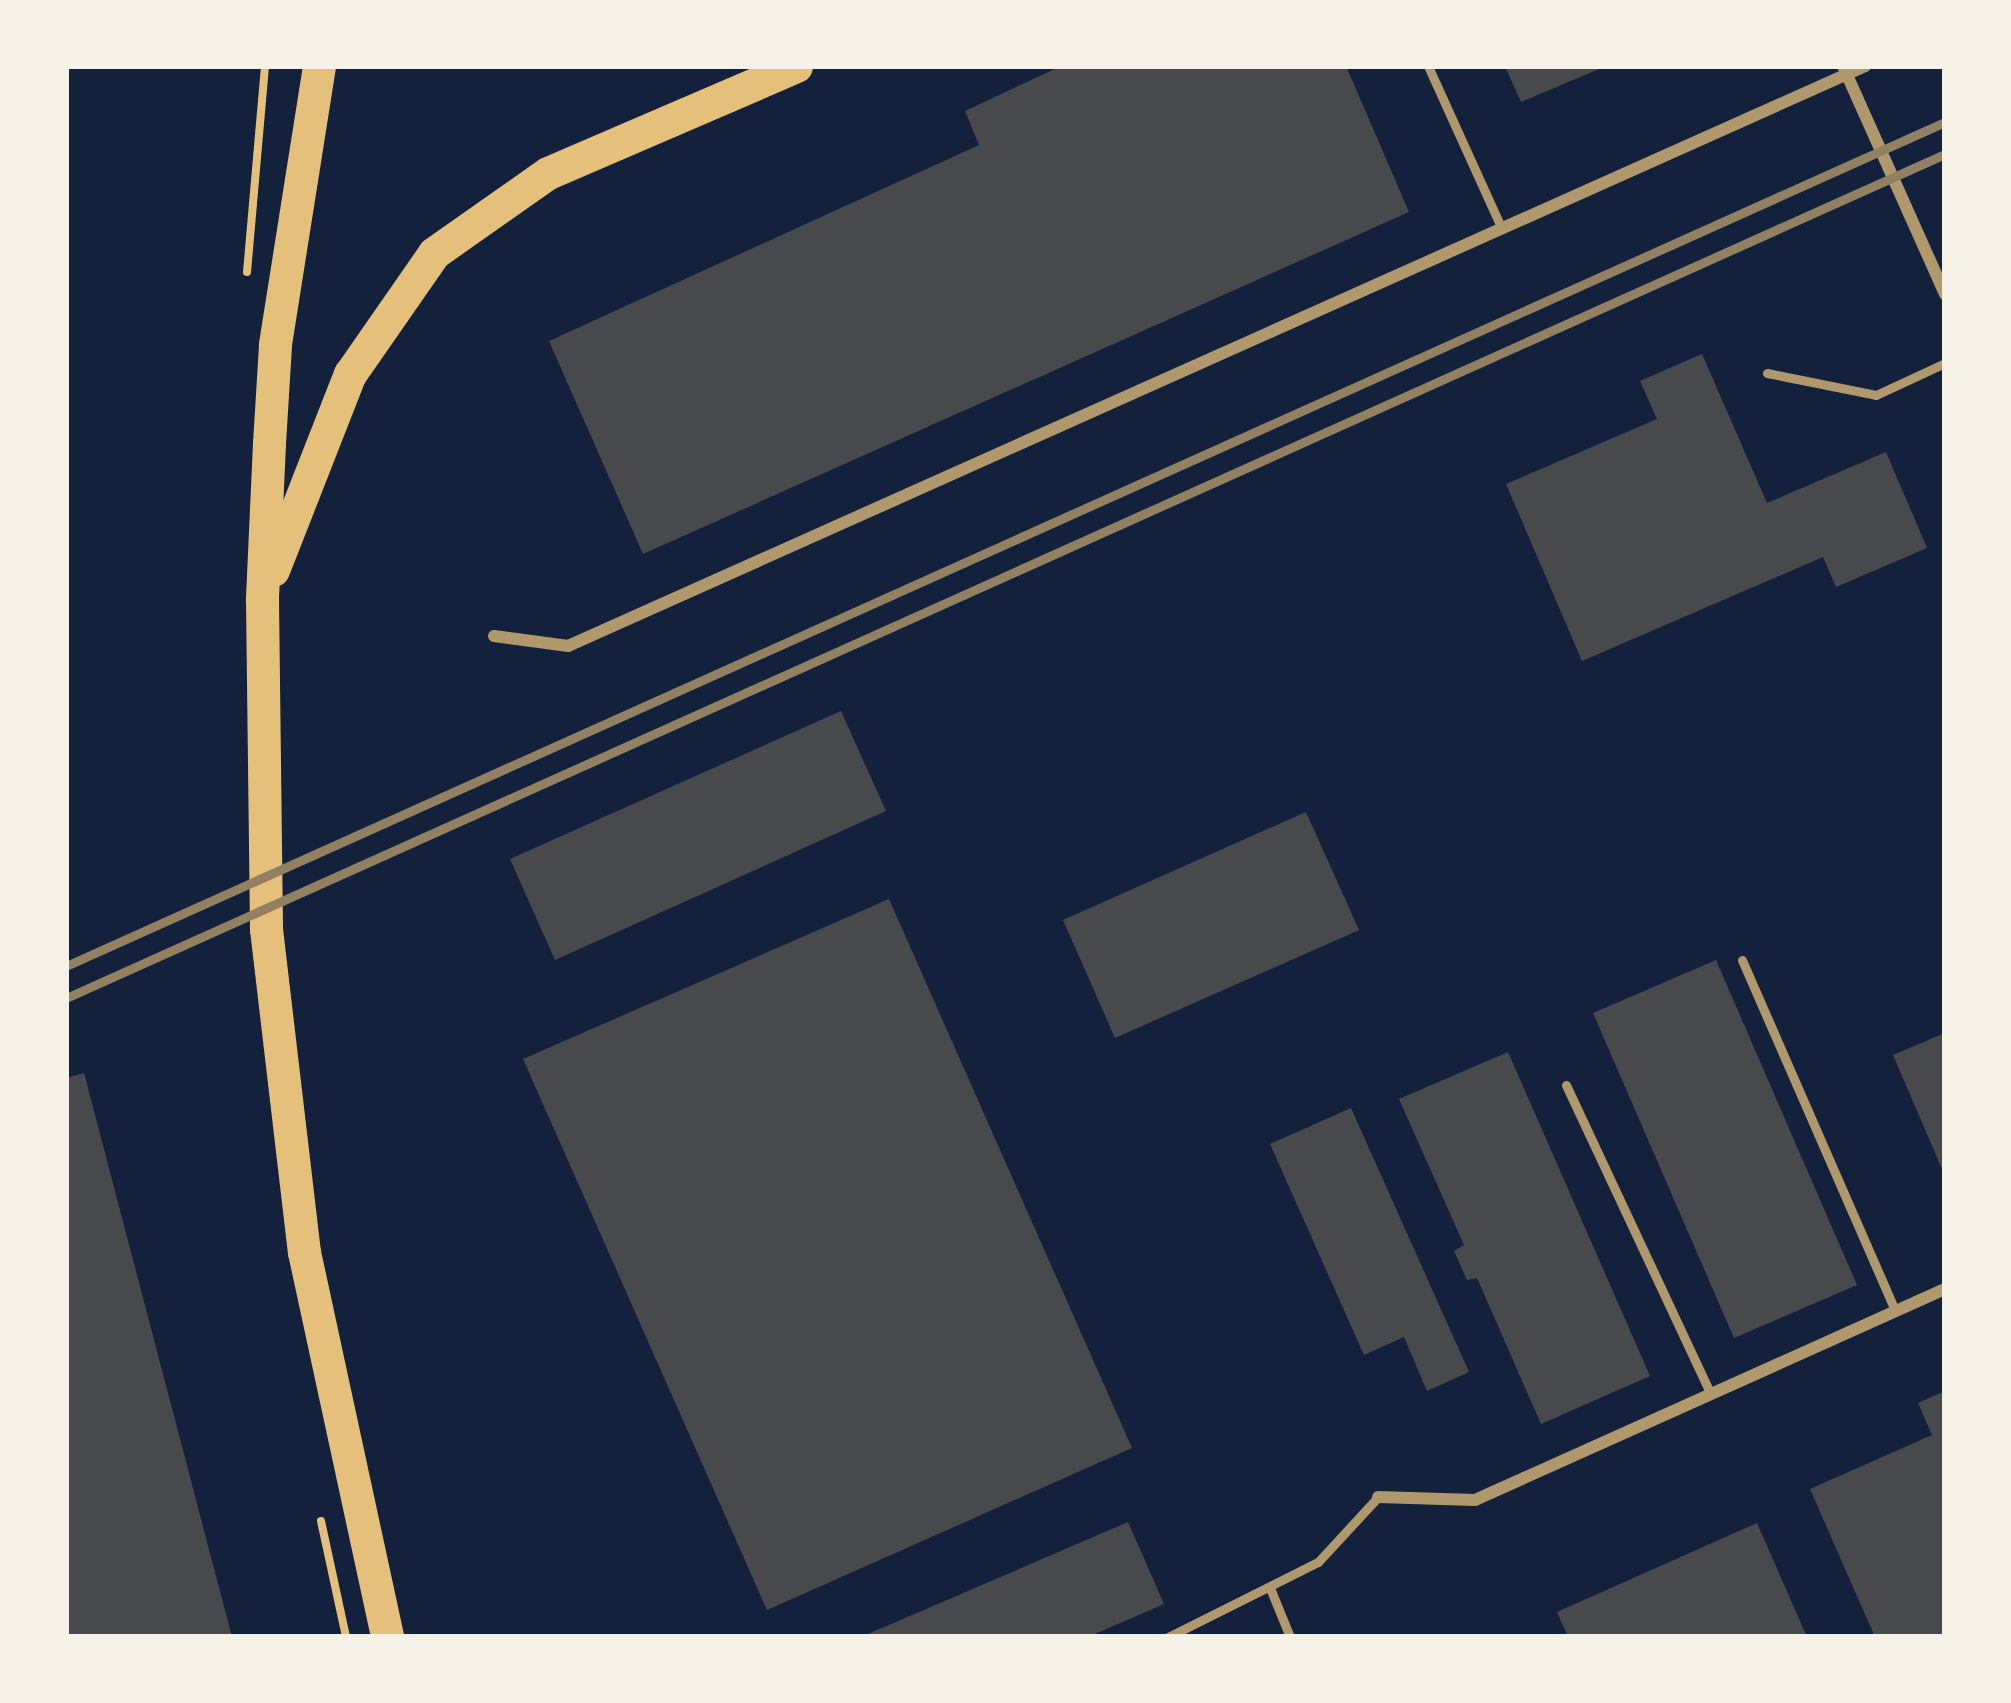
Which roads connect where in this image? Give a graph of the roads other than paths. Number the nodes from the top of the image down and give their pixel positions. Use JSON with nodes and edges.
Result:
{"nodes":[{"id":1,"x":319,"y":66,"type":"edge"},
{"id":2,"x":796,"y":66,"type":"edge"},
{"id":3,"x":1428,"y":66,"type":"edge"},
{"id":4,"x":1865,"y":66,"type":"edge"},
{"id":5,"x":1845,"y":70,"type":"edge"},
{"id":6,"x":1502,"y":229,"type":"junction"},
{"id":7,"x":1945,"y":294,"type":"edge"},
{"id":8,"x":1945,"y":363,"type":"edge"},
{"id":9,"x":1767,"y":373,"type":"dead end"},
{"id":10,"x":262,"y":600,"type":"junction"},
{"id":11,"x":494,"y":636,"type":"dead end"},
{"id":12,"x":1742,"y":960,"type":"dead end"},
{"id":13,"x":1566,"y":1085,"type":"dead end"},
{"id":14,"x":1945,"y":1289,"type":"edge"},
{"id":15,"x":1895,"y":1311,"type":"junction"},
{"id":16,"x":1711,"y":1394,"type":"junction"},
{"id":17,"x":1378,"y":1496,"type":"joint"},
{"id":18,"x":1270,"y":1588,"type":"junction"},
{"id":19,"x":387,"y":1637,"type":"edge"},
{"id":20,"x":1168,"y":1637,"type":"edge"},
{"id":21,"x":1290,"y":1637,"type":"edge"}],
"edges":[{"from":1,"to":10,"type":"highway"},
{"from":2,"to":10,"type":"highway"},
{"from":3,"to":6,"type":"lane"},
{"from":4,"to":5,"type":"street"},
{"from":5,"to":6,"type":"street"},
{"from":5,"to":7,"type":"street"},
{"from":6,"to":11,"type":"street"},
{"from":8,"to":9,"type":"lane"},
{"from":10,"to":19,"type":"highway"},
{"from":12,"to":15,"type":"lane"},
{"from":13,"to":16,"type":"lane"},
{"from":14,"to":15,"type":"street"},
{"from":15,"to":16,"type":"street"},
{"from":16,"to":17,"type":"street"},
{"from":17,"to":18,"type":"lane"},
{"from":18,"to":20,"type":"lane"},
{"from":18,"to":21,"type":"lane"}]}
